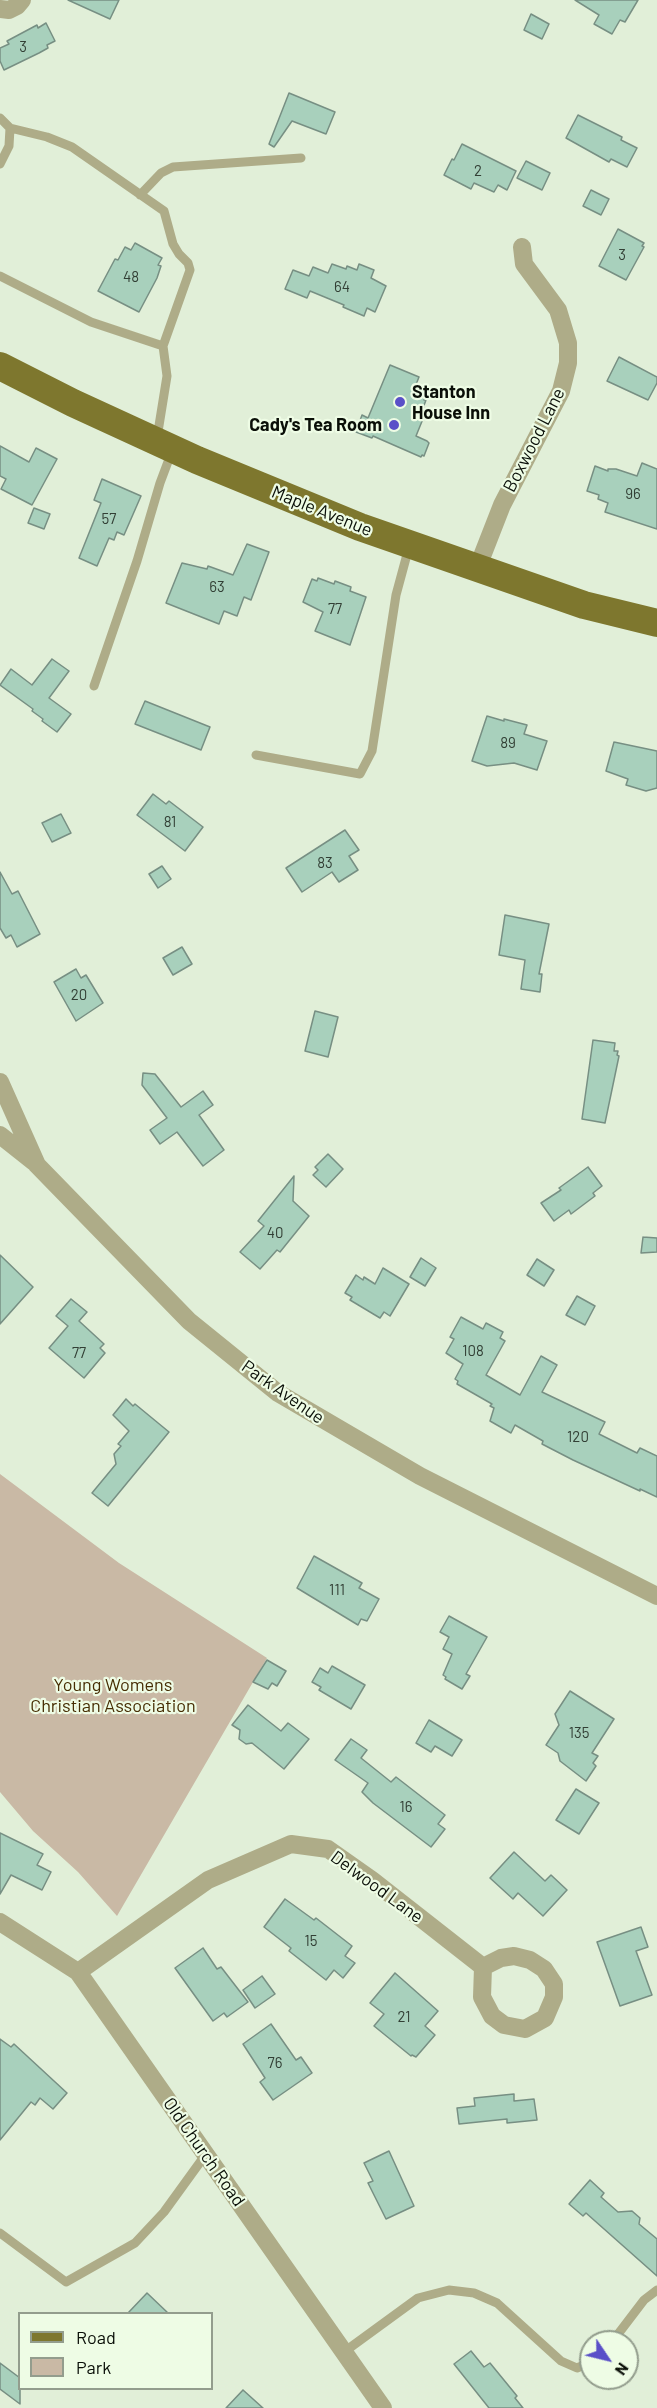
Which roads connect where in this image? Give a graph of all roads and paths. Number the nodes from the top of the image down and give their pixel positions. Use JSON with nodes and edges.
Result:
{"nodes":[{"id":1,"x":22,"y":0,"type":"edge"},
{"id":2,"x":0,"y":9,"type":"edge"},
{"id":3,"x":0,"y":117,"type":"edge"},
{"id":4,"x":10,"y":128,"type":"junction"},
{"id":5,"x":301,"y":158,"type":"dead end"},
{"id":6,"x":0,"y":164,"type":"edge"},
{"id":7,"x":141,"y":195,"type":"junction"},
{"id":8,"x":522,"y":247,"type":"dead end"},
{"id":9,"x":0,"y":276,"type":"edge"},
{"id":10,"x":163,"y":346,"type":"junction"},
{"id":11,"x":0,"y":366,"type":"edge"},
{"id":12,"x":165,"y":445,"type":"junction"},
{"id":13,"x":410,"y":545,"type":"junction"},
{"id":14,"x":477,"y":569,"type":"junction"},
{"id":15,"x":657,"y":623,"type":"edge"},
{"id":16,"x":94,"y":686,"type":"dead end"},
{"id":17,"x":256,"y":755,"type":"dead end"},
{"id":18,"x":0,"y":1082,"type":"edge"},
{"id":19,"x":0,"y":1135,"type":"edge"},
{"id":20,"x":37,"y":1165,"type":"junction"},
{"id":21,"x":657,"y":1596,"type":"edge"},
{"id":22,"x":0,"y":1922,"type":"edge"},
{"id":23,"x":483,"y":1967,"type":"junction"},
{"id":24,"x":78,"y":1972,"type":"junction"},
{"id":25,"x":206,"y":2154,"type":"junction"},
{"id":26,"x":0,"y":2233,"type":"edge"},
{"id":27,"x":657,"y":2290,"type":"edge"},
{"id":28,"x":621,"y":2330,"type":"edge"},
{"id":29,"x":344,"y":2352,"type":"junction"},
{"id":30,"x":579,"y":2368,"type":"edge"},
{"id":31,"x":383,"y":2408,"type":"edge"}],
"edges":[{"from":1,"to":2,"type":"street"},
{"from":3,"to":4,"type":"lane"},
{"from":4,"to":6,"type":"lane"},
{"from":4,"to":7,"type":"lane"},
{"from":5,"to":7,"type":"lane"},
{"from":7,"to":10,"type":"lane"},
{"from":8,"to":14,"type":"street","name":"Boxwood Lane"},
{"from":9,"to":10,"type":"lane"},
{"from":10,"to":12,"type":"lane"},
{"from":11,"to":12,"type":"main road","name":"Maple Avenue"},
{"from":12,"to":13,"type":"main road","name":"Maple Avenue"},
{"from":12,"to":16,"type":"lane"},
{"from":13,"to":14,"type":"main road","name":"Maple Avenue"},
{"from":13,"to":17,"type":"lane"},
{"from":14,"to":15,"type":"main road","name":"Maple Avenue"},
{"from":18,"to":20,"type":"street","name":"Park Avenue"},
{"from":19,"to":20,"type":"street"},
{"from":20,"to":21,"type":"street","name":"Park Avenue"},
{"from":22,"to":24,"type":"street","name":"Old Church Road"},
{"from":23,"to":23,"type":"street"},
{"from":23,"to":24,"type":"street","name":"Delwood Lane"},
{"from":24,"to":25,"type":"street","name":"Old Church Road"},
{"from":25,"to":26,"type":"lane"},
{"from":25,"to":29,"type":"street","name":"Old Church Road"},
{"from":27,"to":28,"type":"lane"},
{"from":29,"to":30,"type":"lane"},
{"from":29,"to":31,"type":"street","name":"Old Church Road"}]}
